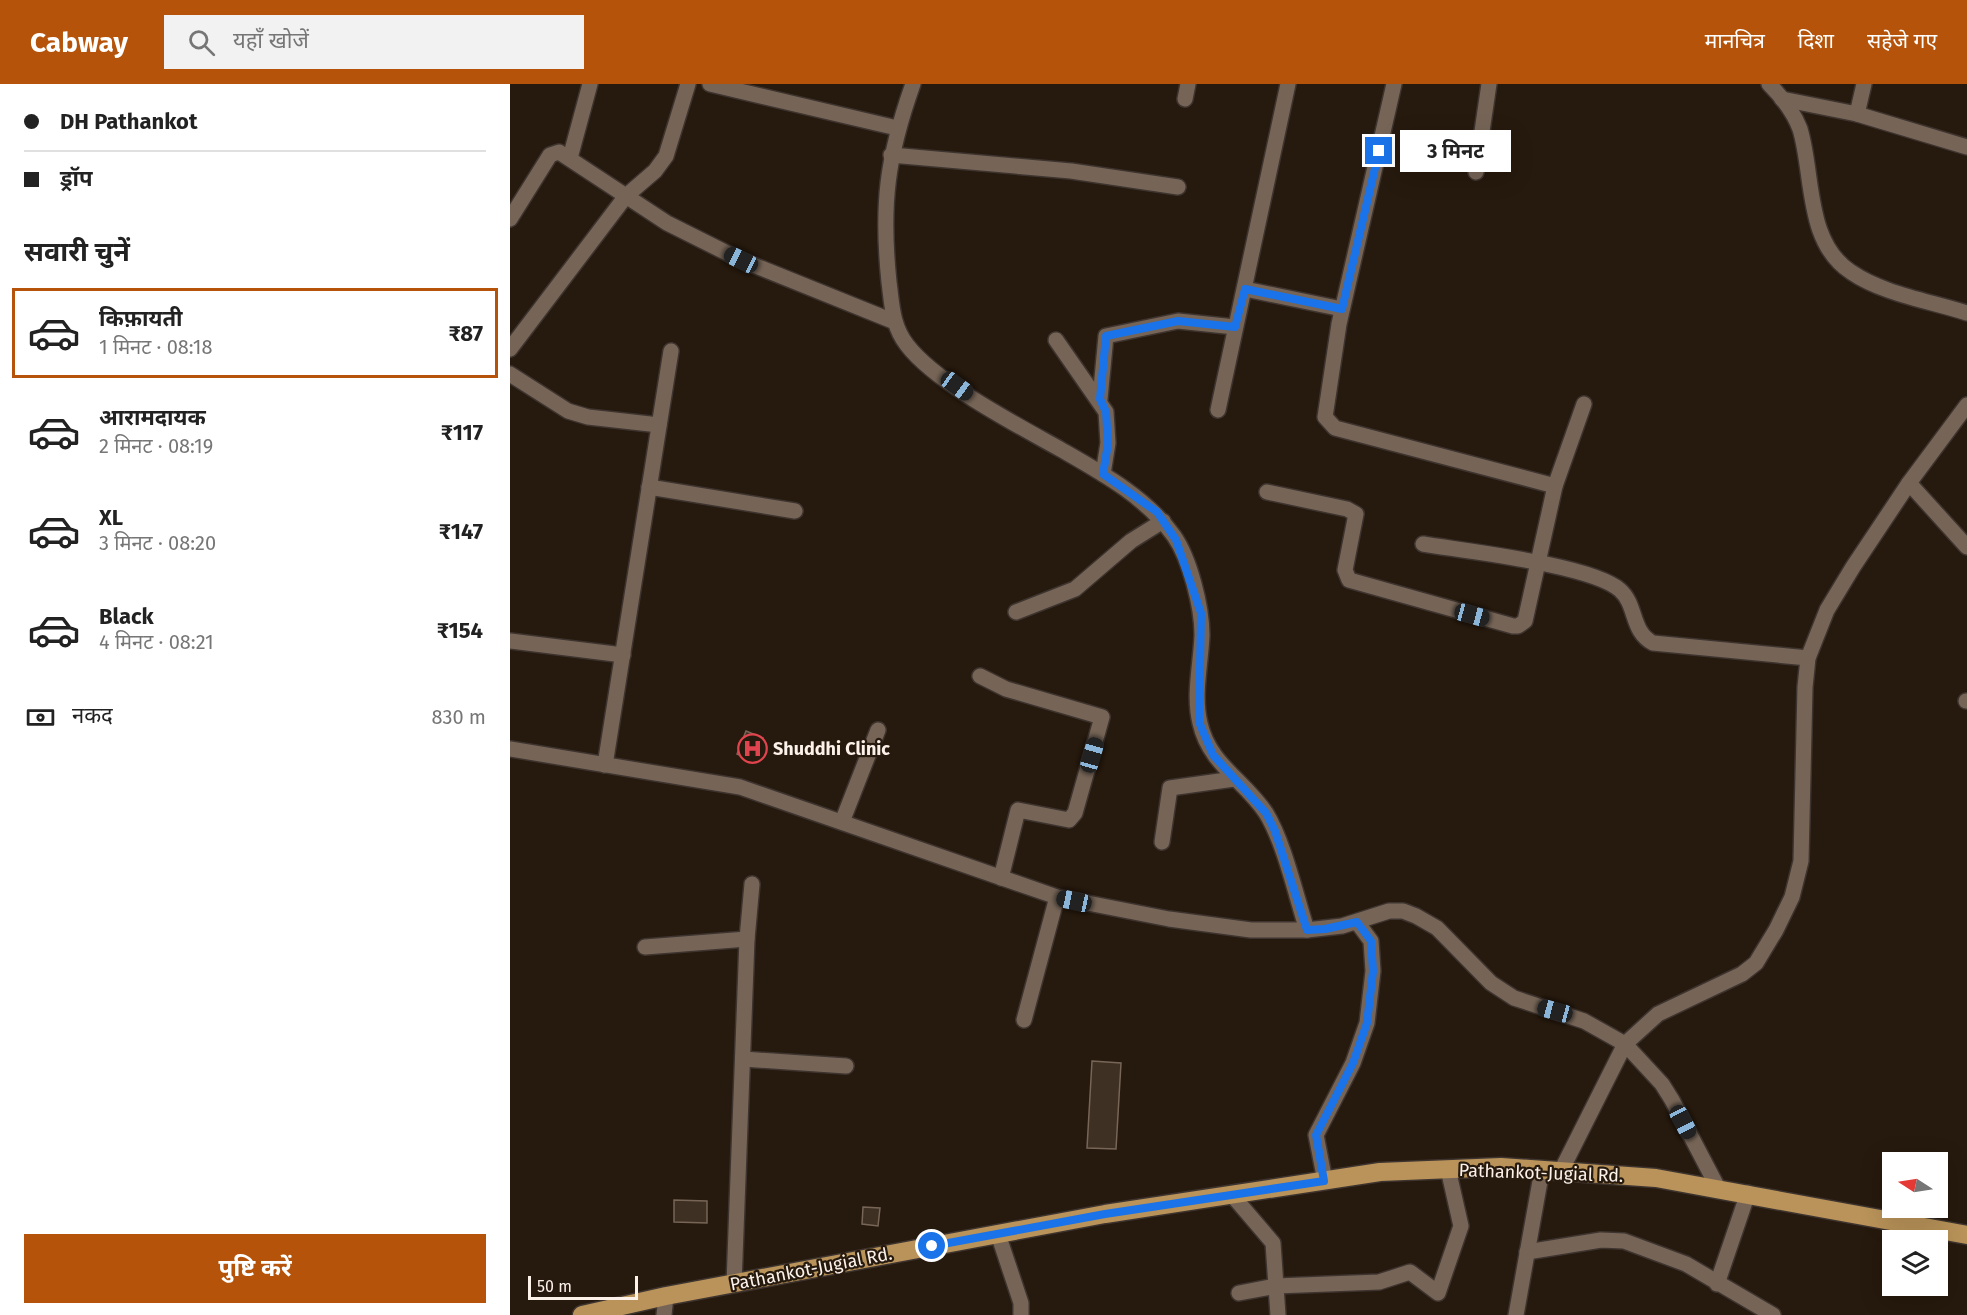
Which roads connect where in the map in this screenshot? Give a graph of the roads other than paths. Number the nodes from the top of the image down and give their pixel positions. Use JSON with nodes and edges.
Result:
{"nodes":[{"id":1,"x":590,"y":84,"type":"edge"},
{"id":2,"x":688,"y":84,"type":"edge"},
{"id":3,"x":710,"y":84,"type":"edge"},
{"id":4,"x":913,"y":84,"type":"edge"},
{"id":5,"x":1288,"y":84,"type":"edge"},
{"id":6,"x":1395,"y":84,"type":"edge"},
{"id":7,"x":1489,"y":84,"type":"edge"},
{"id":8,"x":1769,"y":84,"type":"edge"},
{"id":9,"x":1864,"y":84,"type":"edge"},
{"id":10,"x":1782,"y":99,"type":"junction"},
{"id":11,"x":1857,"y":114,"type":"junction"},
{"id":12,"x":897,"y":128,"type":"junction"},
{"id":13,"x":1967,"y":147,"type":"edge"},
{"id":14,"x":891,"y":155,"type":"junction"},
{"id":15,"x":570,"y":158,"type":"junction"},
{"id":16,"x":1476,"y":172,"type":"dead end"},
{"id":17,"x":1178,"y":187,"type":"dead end"},
{"id":18,"x":626,"y":196,"type":"junction"},
{"id":19,"x":510,"y":219,"type":"edge"},
{"id":20,"x":1245,"y":289,"type":"junction"},
{"id":21,"x":1342,"y":309,"type":"junction"},
{"id":22,"x":1967,"y":313,"type":"edge"},
{"id":23,"x":895,"y":322,"type":"junction"},
{"id":24,"x":1235,"y":327,"type":"junction"},
{"id":25,"x":1056,"y":340,"type":"dead end"},
{"id":26,"x":510,"y":349,"type":"edge"},
{"id":27,"x":671,"y":351,"type":"dead end"},
{"id":28,"x":510,"y":374,"type":"edge"},
{"id":29,"x":1100,"y":399,"type":"junction"},
{"id":30,"x":1584,"y":404,"type":"dead end"},
{"id":31,"x":1967,"y":405,"type":"edge"},
{"id":32,"x":1218,"y":410,"type":"dead end"},
{"id":33,"x":659,"y":425,"type":"junction"},
{"id":34,"x":1103,"y":474,"type":"junction"},
{"id":35,"x":1909,"y":483,"type":"junction"},
{"id":36,"x":1555,"y":486,"type":"junction"},
{"id":37,"x":649,"y":487,"type":"junction"},
{"id":38,"x":1267,"y":492,"type":"dead end"},
{"id":39,"x":795,"y":511,"type":"dead end"},
{"id":40,"x":1163,"y":521,"type":"junction"},
{"id":41,"x":1423,"y":544,"type":"dead end"},
{"id":42,"x":1967,"y":548,"type":"edge"},
{"id":43,"x":1538,"y":563,"type":"junction"},
{"id":44,"x":1016,"y":612,"type":"dead end"},
{"id":45,"x":510,"y":641,"type":"edge"},
{"id":46,"x":623,"y":655,"type":"junction"},
{"id":47,"x":1808,"y":658,"type":"junction"},
{"id":48,"x":980,"y":676,"type":"dead end"},
{"id":49,"x":878,"y":730,"type":"dead end"},
{"id":50,"x":510,"y":749,"type":"edge"},
{"id":51,"x":605,"y":765,"type":"junction"},
{"id":52,"x":1234,"y":778,"type":"junction"},
{"id":53,"x":842,"y":822,"type":"junction"},
{"id":54,"x":1162,"y":842,"type":"dead end"},
{"id":55,"x":1001,"y":878,"type":"junction"},
{"id":56,"x":752,"y":884,"type":"dead end"},
{"id":57,"x":1057,"y":897,"type":"junction"},
{"id":58,"x":1357,"y":922,"type":"junction"},
{"id":59,"x":1307,"y":930,"type":"junction"},
{"id":60,"x":747,"y":939,"type":"junction"},
{"id":61,"x":645,"y":947,"type":"dead end"},
{"id":62,"x":1024,"y":1020,"type":"dead end"},
{"id":63,"x":1625,"y":1044,"type":"junction"},
{"id":64,"x":743,"y":1059,"type":"junction"},
{"id":65,"x":846,"y":1066,"type":"dead end"},
{"id":66,"x":1448,"y":1169,"type":"junction"},
{"id":67,"x":1542,"y":1170,"type":"junction"},
{"id":68,"x":1561,"y":1172,"type":"junction"},
{"id":69,"x":1324,"y":1181,"type":"junction"},
{"id":70,"x":1718,"y":1188,"type":"junction"},
{"id":71,"x":1748,"y":1193,"type":"junction"},
{"id":72,"x":1232,"y":1195,"type":"junction"},
{"id":73,"x":998,"y":1234,"type":"junction"},
{"id":74,"x":1967,"y":1235,"type":"edge"},
{"id":75,"x":1527,"y":1252,"type":"junction"},
{"id":76,"x":734,"y":1284,"type":"junction"},
{"id":77,"x":1717,"y":1284,"type":"junction"},
{"id":78,"x":1276,"y":1286,"type":"junction"},
{"id":79,"x":1239,"y":1293,"type":"dead end"},
{"id":80,"x":666,"y":1296,"type":"junction"},
{"id":81,"x":582,"y":1315,"type":"edge"},
{"id":82,"x":664,"y":1315,"type":"edge"},
{"id":83,"x":1021,"y":1315,"type":"edge"},
{"id":84,"x":1278,"y":1315,"type":"edge"},
{"id":85,"x":1516,"y":1315,"type":"edge"},
{"id":86,"x":1774,"y":1315,"type":"edge"}],
"edges":[{"from":1,"to":15,"type":"street"},
{"from":2,"to":18,"type":"street"},
{"from":3,"to":12,"type":"street"},
{"from":4,"to":12,"type":"street"},
{"from":5,"to":20,"type":"street"},
{"from":6,"to":21,"type":"street"},
{"from":7,"to":16,"type":"street"},
{"from":8,"to":10,"type":"street"},
{"from":9,"to":11,"type":"street"},
{"from":10,"to":11,"type":"street"},
{"from":10,"to":22,"type":"street"},
{"from":11,"to":13,"type":"street"},
{"from":12,"to":14,"type":"street"},
{"from":14,"to":17,"type":"street"},
{"from":14,"to":23,"type":"street"},
{"from":15,"to":18,"type":"street"},
{"from":15,"to":19,"type":"street"},
{"from":18,"to":23,"type":"street"},
{"from":18,"to":26,"type":"street"},
{"from":20,"to":21,"type":"street"},
{"from":20,"to":24,"type":"street"},
{"from":21,"to":36,"type":"street"},
{"from":23,"to":34,"type":"street"},
{"from":24,"to":29,"type":"street"},
{"from":24,"to":32,"type":"street"},
{"from":25,"to":29,"type":"street"},
{"from":27,"to":33,"type":"street"},
{"from":28,"to":33,"type":"street"},
{"from":29,"to":34,"type":"street"},
{"from":30,"to":36,"type":"street"},
{"from":31,"to":35,"type":"street"},
{"from":33,"to":37,"type":"street"},
{"from":34,"to":40,"type":"street"},
{"from":35,"to":42,"type":"street"},
{"from":35,"to":47,"type":"street"},
{"from":36,"to":43,"type":"street"},
{"from":37,"to":39,"type":"street"},
{"from":37,"to":46,"type":"street"},
{"from":38,"to":43,"type":"street"},
{"from":40,"to":44,"type":"street"},
{"from":40,"to":52,"type":"street"},
{"from":41,"to":43,"type":"street"},
{"from":43,"to":47,"type":"street"},
{"from":45,"to":46,"type":"street"},
{"from":46,"to":51,"type":"street"},
{"from":47,"to":63,"type":"street"},
{"from":48,"to":55,"type":"street"},
{"from":49,"to":53,"type":"street"},
{"from":50,"to":51,"type":"street"},
{"from":51,"to":53,"type":"street"},
{"from":52,"to":54,"type":"street"},
{"from":52,"to":59,"type":"street"},
{"from":53,"to":55,"type":"street"},
{"from":55,"to":57,"type":"street"},
{"from":56,"to":60,"type":"street"},
{"from":57,"to":59,"type":"street"},
{"from":57,"to":62,"type":"street"},
{"from":58,"to":59,"type":"street"},
{"from":58,"to":63,"type":"street"},
{"from":58,"to":69,"type":"street"},
{"from":60,"to":61,"type":"street"},
{"from":60,"to":64,"type":"street"},
{"from":63,"to":68,"type":"street"},
{"from":63,"to":70,"type":"street"},
{"from":64,"to":65,"type":"street"},
{"from":64,"to":76,"type":"street"},
{"from":66,"to":67,"type":"main road","name":"Pathankot-Jugial Rd."},
{"from":66,"to":69,"type":"main road","name":"Pathankot-Jugial Rd."},
{"from":66,"to":78,"type":"street"},
{"from":67,"to":68,"type":"main road","name":"Pathankot-Jugial Rd."},
{"from":67,"to":75,"type":"street"},
{"from":68,"to":70,"type":"main road","name":"Pathankot-Jugial Rd."},
{"from":69,"to":72,"type":"main road","name":"Pathankot-Jugial Rd."},
{"from":70,"to":71,"type":"main road","name":"Pathankot-Jugial Rd."},
{"from":71,"to":74,"type":"main road","name":"Pathankot-Jugial Rd."},
{"from":71,"to":77,"type":"street"},
{"from":72,"to":73,"type":"main road","name":"Pathankot-Jugial Rd."},
{"from":72,"to":78,"type":"street"},
{"from":73,"to":76,"type":"main road","name":"Pathankot-Jugial Rd."},
{"from":73,"to":83,"type":"street"},
{"from":75,"to":77,"type":"street"},
{"from":75,"to":85,"type":"street"},
{"from":76,"to":80,"type":"main road","name":"Pathankot-Jugial Rd."},
{"from":77,"to":86,"type":"street"},
{"from":78,"to":79,"type":"street"},
{"from":78,"to":84,"type":"street"},
{"from":80,"to":81,"type":"main road","name":"Pathankot-Jugial Rd."},
{"from":80,"to":82,"type":"street"}]}
